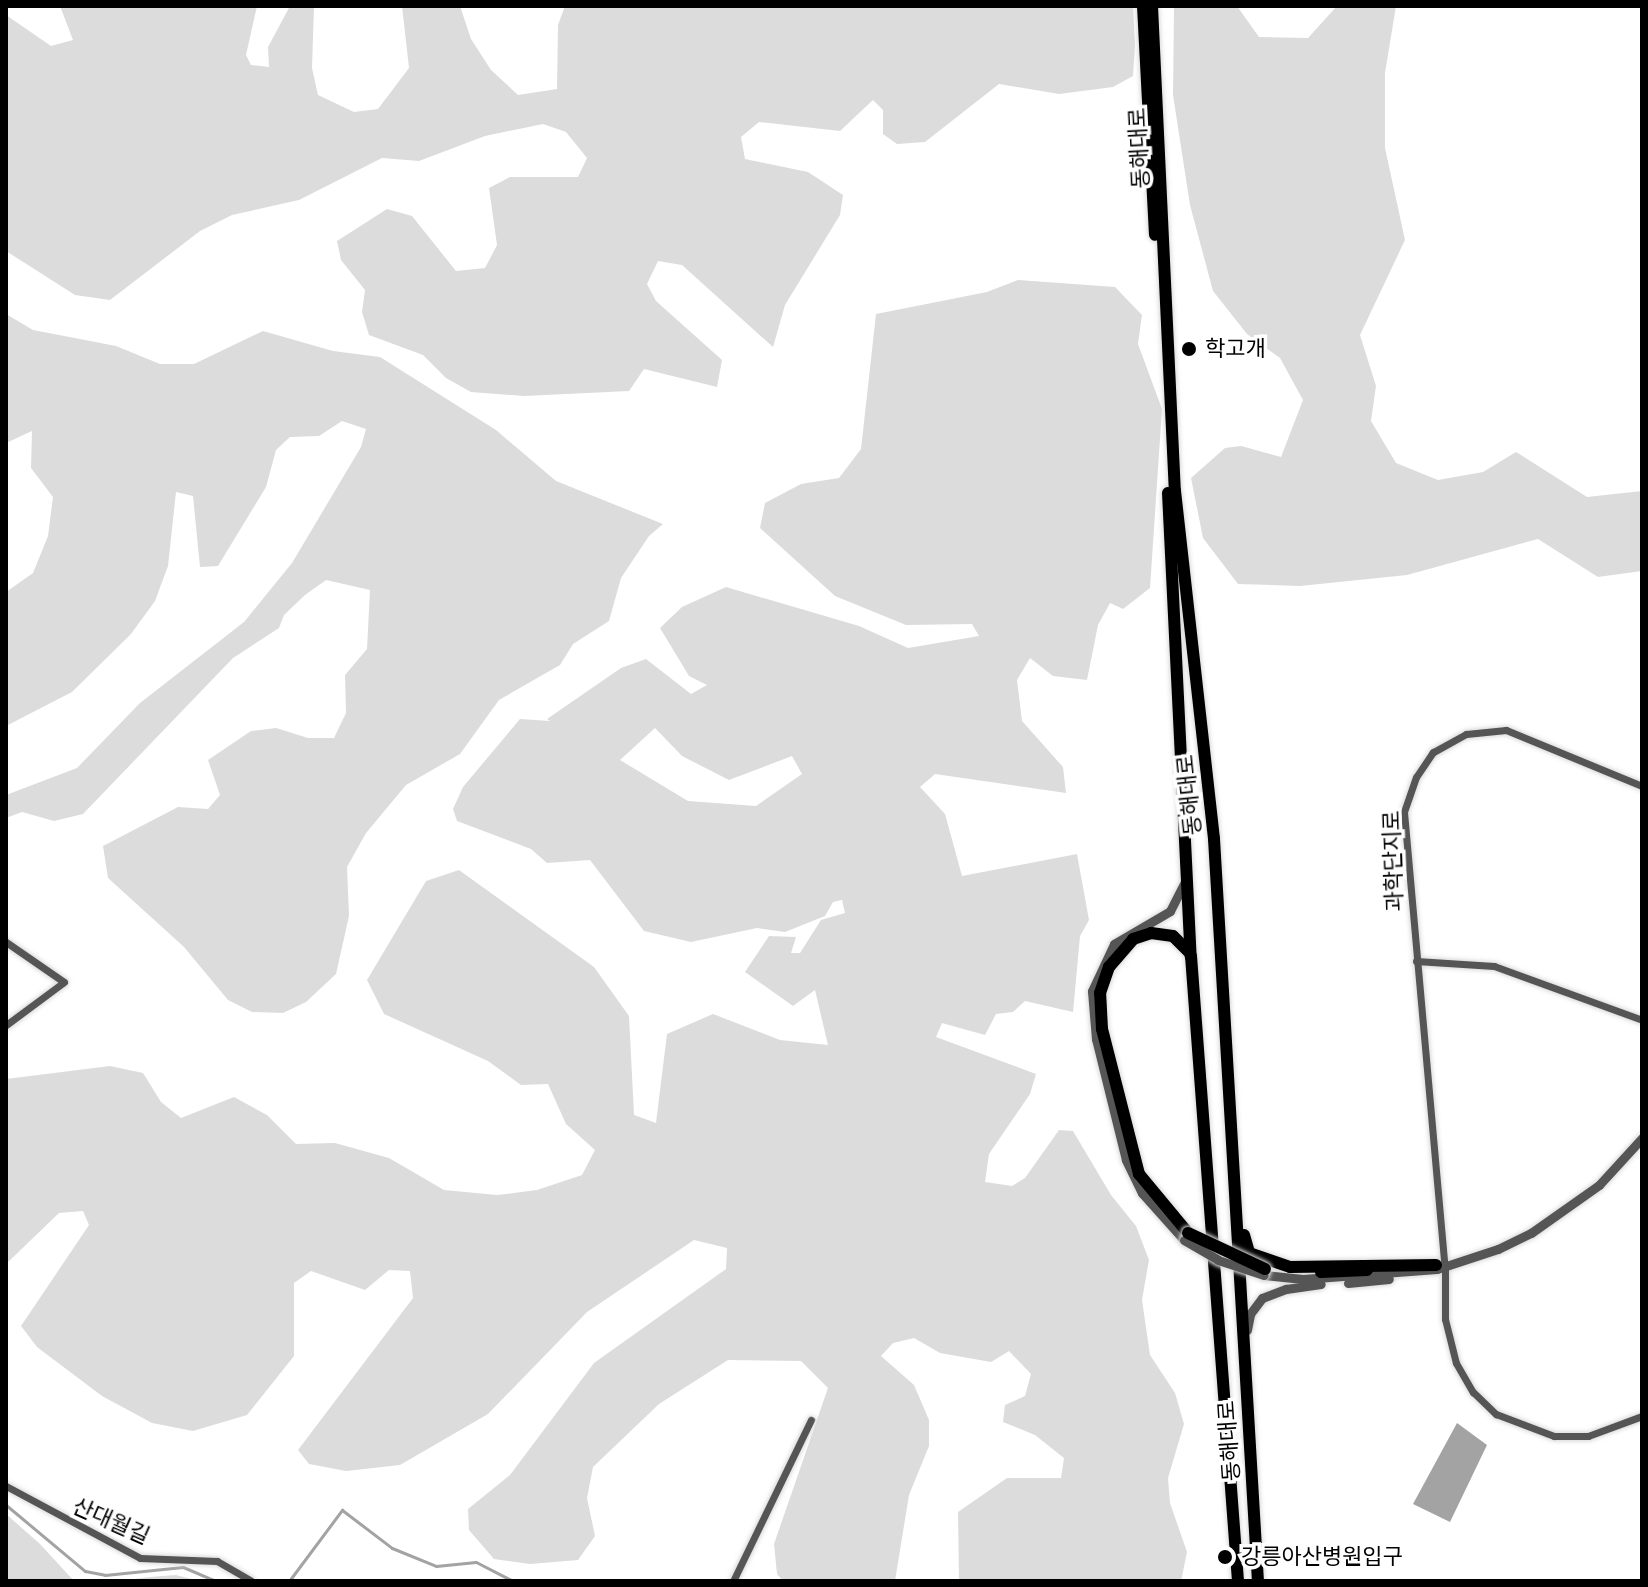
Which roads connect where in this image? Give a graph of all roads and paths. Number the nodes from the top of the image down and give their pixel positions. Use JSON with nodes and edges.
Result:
{"nodes":[{"id":1,"x":1143,"y":6,"type":"edge"},
{"id":2,"x":1152,"y":6,"type":"edge"},
{"id":3,"x":1642,"y":786,"type":"edge"},
{"id":4,"x":1187,"y":875,"type":"junction"},
{"id":5,"x":6,"y":942,"type":"edge"},
{"id":6,"x":1191,"y":956,"type":"junction"},
{"id":7,"x":1416,"y":961,"type":"junction"},
{"id":8,"x":1642,"y":1020,"type":"edge"},
{"id":9,"x":6,"y":1025,"type":"edge"},
{"id":10,"x":1232,"y":1131,"type":"junction"},
{"id":11,"x":1642,"y":1138,"type":"edge"},
{"id":12,"x":1186,"y":1236,"type":"junction"},
{"id":13,"x":1439,"y":1267,"type":"junction"},
{"id":14,"x":1246,"y":1401,"type":"junction"},
{"id":15,"x":1642,"y":1416,"type":"edge"},
{"id":16,"x":811,"y":1420,"type":"dead end"},
{"id":17,"x":6,"y":1486,"type":"edge"},
{"id":18,"x":251,"y":1581,"type":"edge"},
{"id":19,"x":733,"y":1581,"type":"edge"},
{"id":20,"x":1238,"y":1581,"type":"edge"},
{"id":21,"x":1258,"y":1581,"type":"edge"}],
"edges":[{"from":1,"to":4,"type":"highway","name":"동해대로"},
{"from":2,"to":10,"type":"highway","name":"동해대로"},
{"from":3,"to":7,"type":"street","name":"과학단지로"},
{"from":4,"to":6,"type":"highway","name":"동해대로"},
{"from":4,"to":12,"type":"street"},
{"from":5,"to":9,"type":"street"},
{"from":6,"to":12,"type":"highway"},
{"from":6,"to":20,"type":"highway","name":"동해대로"},
{"from":7,"to":8,"type":"street"},
{"from":7,"to":13,"type":"street","name":"과학단지로"},
{"from":10,"to":13,"type":"highway"},
{"from":10,"to":14,"type":"highway","name":"동해대로"},
{"from":11,"to":13,"type":"street"},
{"from":12,"to":13,"type":"highway","bridge":true},
{"from":13,"to":14,"type":"street"},
{"from":13,"to":15,"type":"street","name":"과학단지로"},
{"from":14,"to":21,"type":"highway","name":"동해대로"},
{"from":16,"to":19,"type":"street"},
{"from":17,"to":18,"type":"street","name":"산대월길"}]}
